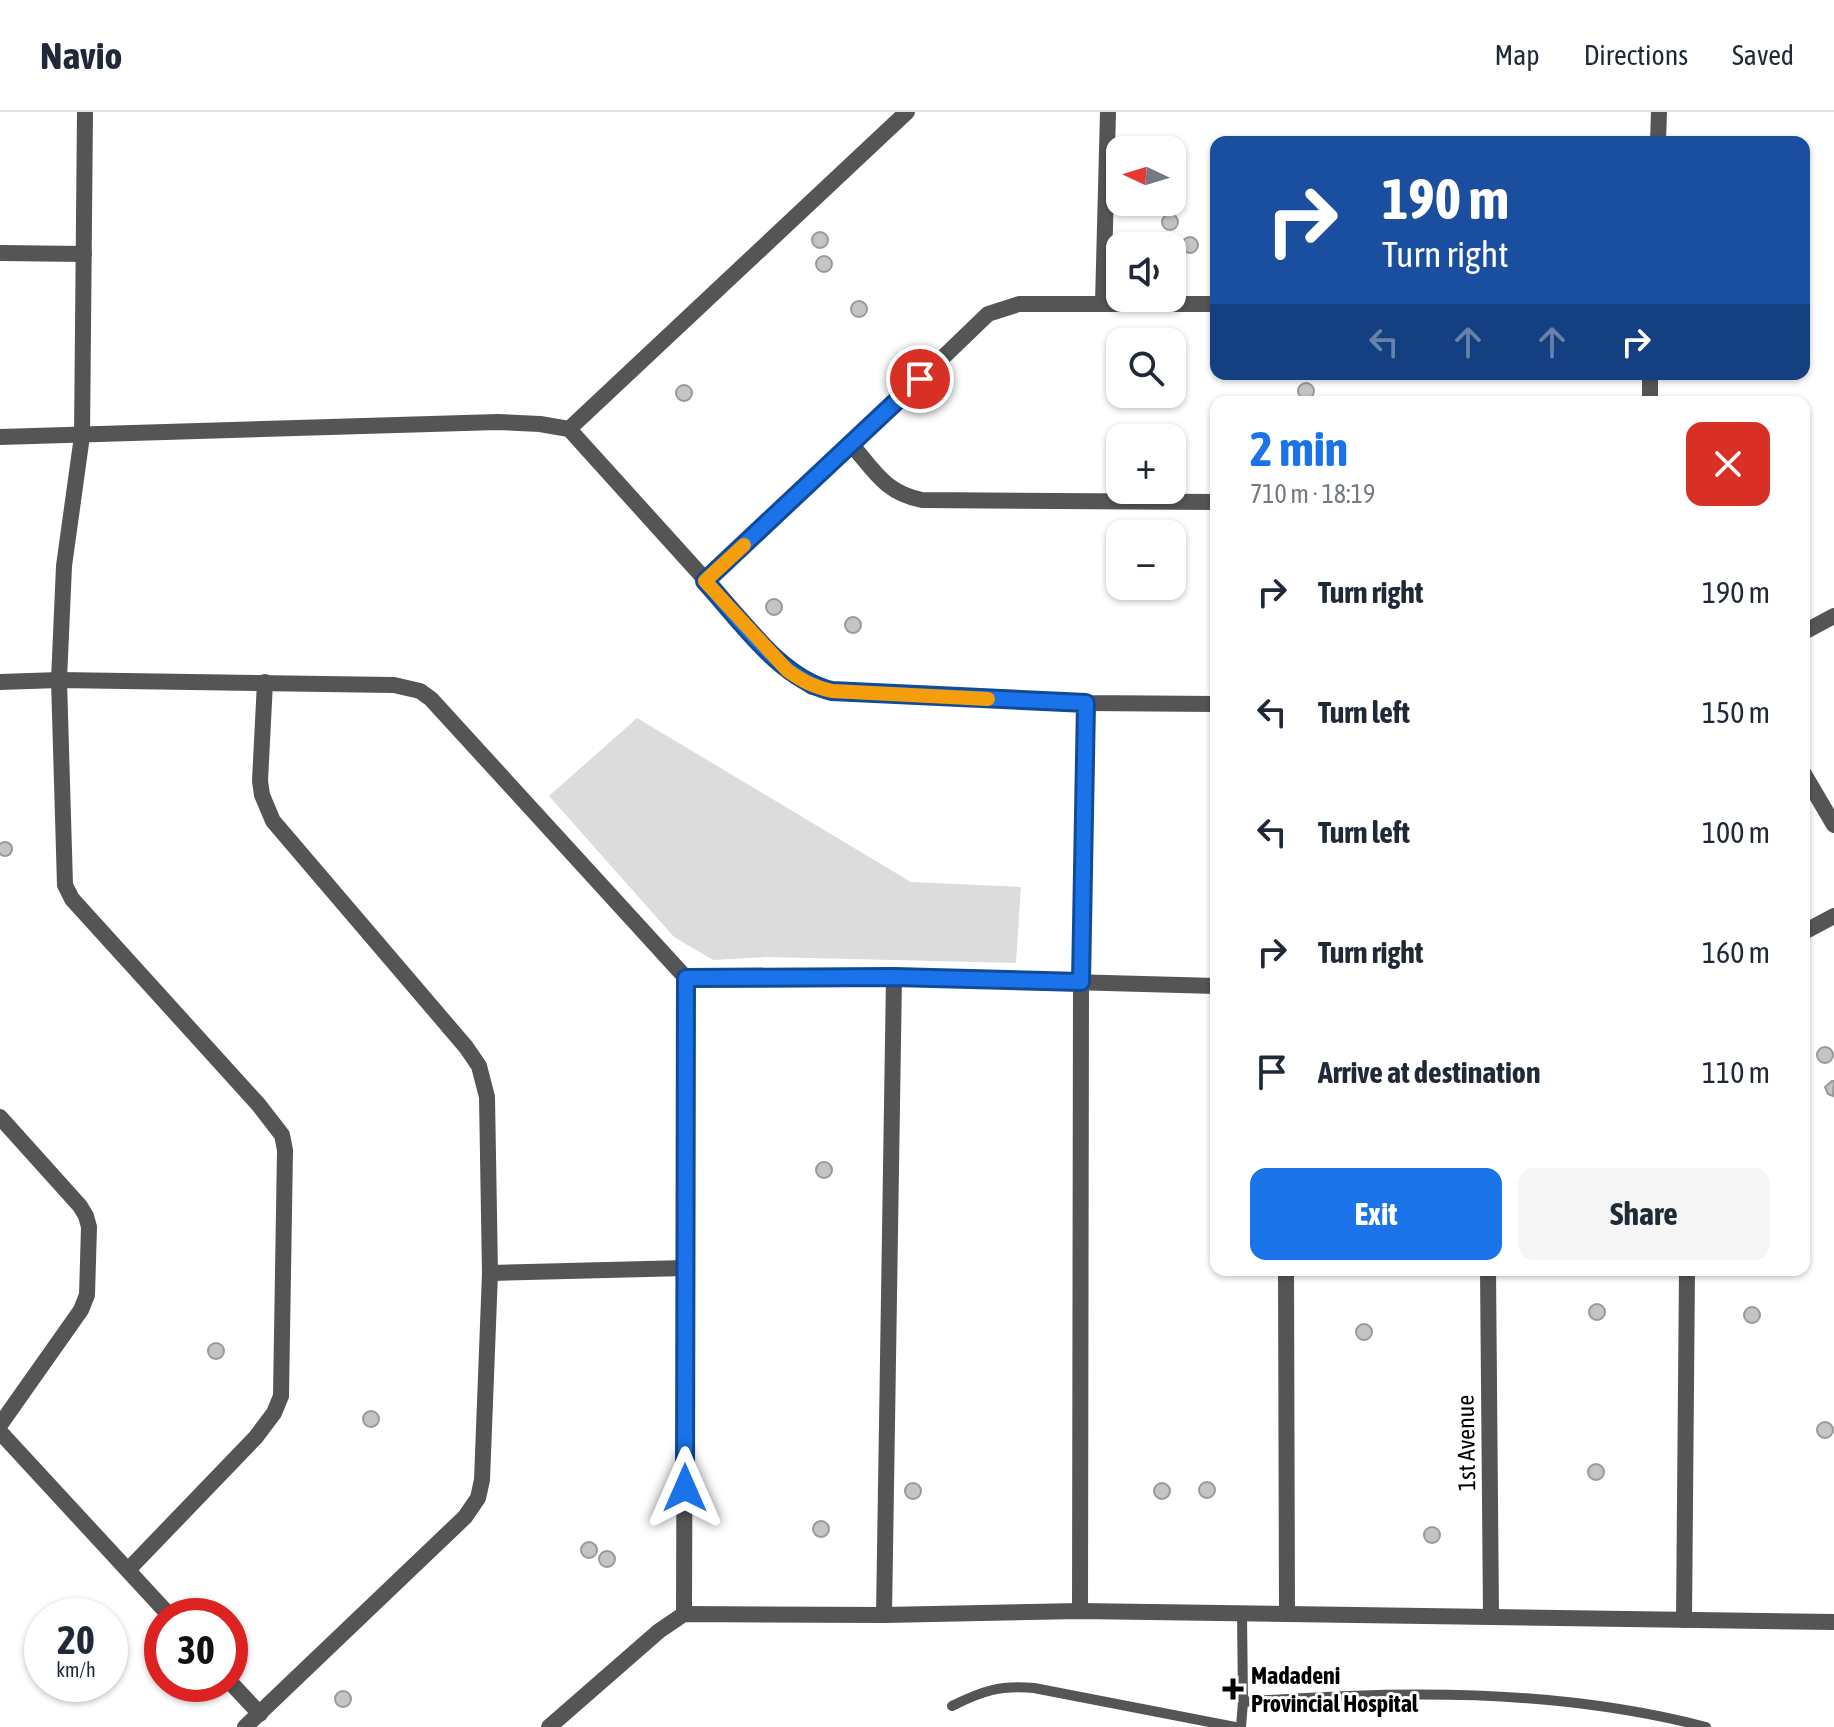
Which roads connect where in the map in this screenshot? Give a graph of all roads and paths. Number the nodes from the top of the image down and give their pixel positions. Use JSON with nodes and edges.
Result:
{"nodes":[{"id":1,"x":85,"y":112,"type":"edge"},
{"id":2,"x":907,"y":112,"type":"edge"},
{"id":3,"x":1108,"y":112,"type":"edge"},
{"id":4,"x":1659,"y":112,"type":"edge"},
{"id":5,"x":1658,"y":136,"type":"edge"},
{"id":6,"x":0,"y":253,"type":"edge"},
{"id":7,"x":84,"y":254,"type":"junction"},
{"id":8,"x":1103,"y":303,"type":"junction"},
{"id":9,"x":1210,"y":304,"type":"edge"},
{"id":10,"x":569,"y":429,"type":"junction"},
{"id":11,"x":82,"y":436,"type":"junction"},
{"id":12,"x":0,"y":437,"type":"edge"},
{"id":13,"x":852,"y":445,"type":"junction"},
{"id":14,"x":1210,"y":502,"type":"edge"},
{"id":15,"x":705,"y":581,"type":"junction"},
{"id":16,"x":1834,"y":616,"type":"edge"},
{"id":17,"x":1810,"y":629,"type":"edge"},
{"id":18,"x":59,"y":680,"type":"junction"},
{"id":19,"x":0,"y":682,"type":"edge"},
{"id":20,"x":265,"y":682,"type":"junction"},
{"id":21,"x":1086,"y":703,"type":"junction"},
{"id":22,"x":1210,"y":704,"type":"edge"},
{"id":23,"x":1810,"y":784,"type":"edge"},
{"id":24,"x":1834,"y":825,"type":"edge"},
{"id":25,"x":1834,"y":916,"type":"edge"},
{"id":26,"x":1810,"y":929,"type":"edge"},
{"id":27,"x":894,"y":977,"type":"junction"},
{"id":28,"x":686,"y":978,"type":"junction"},
{"id":29,"x":1081,"y":982,"type":"junction"},
{"id":30,"x":1210,"y":986,"type":"edge"},
{"id":31,"x":0,"y":1117,"type":"edge"},
{"id":32,"x":686,"y":1268,"type":"junction"},
{"id":33,"x":490,"y":1273,"type":"junction"},
{"id":34,"x":1286,"y":1276,"type":"edge"},
{"id":35,"x":1488,"y":1276,"type":"edge"},
{"id":36,"x":1687,"y":1276,"type":"edge"},
{"id":37,"x":0,"y":1425,"type":"edge"},
{"id":38,"x":0,"y":1432,"type":"edge"},
{"id":39,"x":128,"y":1570,"type":"junction"},
{"id":40,"x":154,"y":1598,"type":"edge"},
{"id":41,"x":1080,"y":1611,"type":"junction"},
{"id":42,"x":1242,"y":1613,"type":"junction"},
{"id":43,"x":1287,"y":1613,"type":"junction"},
{"id":44,"x":684,"y":1614,"type":"junction"},
{"id":45,"x":884,"y":1615,"type":"junction"},
{"id":46,"x":1491,"y":1616,"type":"junction"},
{"id":47,"x":1684,"y":1620,"type":"junction"},
{"id":48,"x":1834,"y":1622,"type":"edge"},
{"id":49,"x":248,"y":1701,"type":"edge"},
{"id":50,"x":1243,"y":1702,"type":"junction"},
{"id":51,"x":952,"y":1706,"type":"dead end"},
{"id":52,"x":260,"y":1714,"type":"junction"},
{"id":53,"x":245,"y":1727,"type":"edge"},
{"id":54,"x":549,"y":1727,"type":"edge"},
{"id":55,"x":1235,"y":1727,"type":"edge"},
{"id":56,"x":1241,"y":1727,"type":"edge"},
{"id":57,"x":1706,"y":1727,"type":"edge"}],
"edges":[{"from":1,"to":7,"type":"street"},
{"from":2,"to":10,"type":"street"},
{"from":3,"to":8,"type":"street"},
{"from":4,"to":5,"type":"street"},
{"from":6,"to":7,"type":"street"},
{"from":7,"to":11,"type":"street"},
{"from":8,"to":9,"type":"street"},
{"from":8,"to":13,"type":"street"},
{"from":10,"to":11,"type":"street"},
{"from":10,"to":15,"type":"street"},
{"from":11,"to":12,"type":"street"},
{"from":11,"to":18,"type":"street"},
{"from":13,"to":14,"type":"street"},
{"from":13,"to":15,"type":"street"},
{"from":15,"to":21,"type":"street"},
{"from":16,"to":17,"type":"street"},
{"from":18,"to":19,"type":"street"},
{"from":18,"to":20,"type":"street"},
{"from":18,"to":39,"type":"street"},
{"from":20,"to":28,"type":"street"},
{"from":20,"to":33,"type":"street"},
{"from":21,"to":22,"type":"street"},
{"from":21,"to":29,"type":"street"},
{"from":23,"to":24,"type":"street"},
{"from":25,"to":26,"type":"street"},
{"from":27,"to":28,"type":"street"},
{"from":27,"to":29,"type":"street"},
{"from":27,"to":45,"type":"street"},
{"from":28,"to":32,"type":"street"},
{"from":29,"to":30,"type":"street"},
{"from":29,"to":41,"type":"street"},
{"from":31,"to":37,"type":"street"},
{"from":32,"to":33,"type":"street"},
{"from":32,"to":44,"type":"street"},
{"from":33,"to":52,"type":"street"},
{"from":34,"to":43,"type":"street"},
{"from":35,"to":46,"type":"street","name":"1st Avenue"},
{"from":36,"to":47,"type":"street"},
{"from":38,"to":39,"type":"street"},
{"from":39,"to":40,"type":"street"},
{"from":41,"to":42,"type":"street"},
{"from":41,"to":45,"type":"street"},
{"from":42,"to":43,"type":"street"},
{"from":42,"to":50,"type":"lane"},
{"from":43,"to":46,"type":"street"},
{"from":44,"to":45,"type":"street"},
{"from":44,"to":54,"type":"street"},
{"from":46,"to":47,"type":"street"},
{"from":47,"to":48,"type":"street"},
{"from":49,"to":52,"type":"street"},
{"from":50,"to":56,"type":"lane"},
{"from":50,"to":57,"type":"lane"},
{"from":51,"to":55,"type":"lane"},
{"from":52,"to":53,"type":"street"}]}
